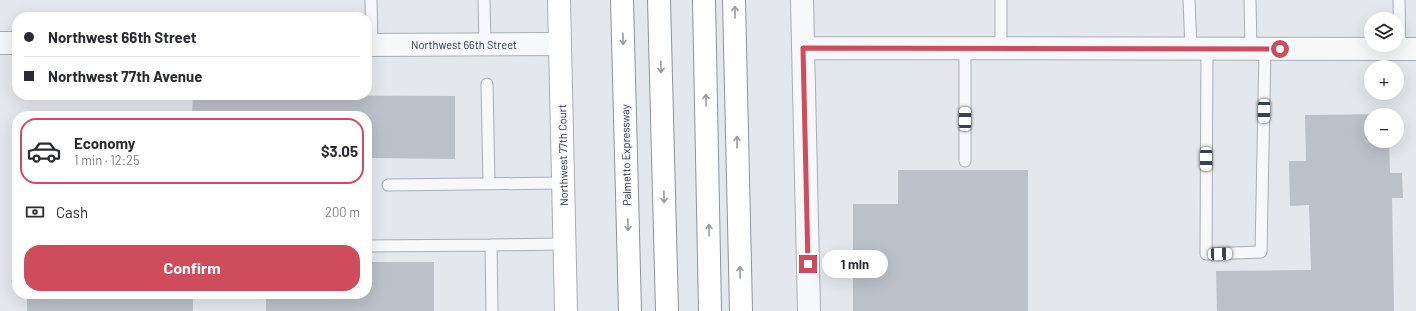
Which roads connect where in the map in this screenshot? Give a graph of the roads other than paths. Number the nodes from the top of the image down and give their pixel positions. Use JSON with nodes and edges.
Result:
{"nodes":[{"id":1,"x":371,"y":0,"type":"edge"},
{"id":2,"x":484,"y":0,"type":"edge"},
{"id":3,"x":559,"y":0,"type":"edge"},
{"id":4,"x":622,"y":0,"type":"edge"},
{"id":5,"x":659,"y":0,"type":"edge"},
{"id":6,"x":704,"y":0,"type":"edge"},
{"id":7,"x":734,"y":0,"type":"edge"},
{"id":8,"x":802,"y":0,"type":"edge"},
{"id":9,"x":1001,"y":0,"type":"edge"},
{"id":10,"x":1189,"y":0,"type":"edge"},
{"id":11,"x":1250,"y":0,"type":"edge"},
{"id":12,"x":1399,"y":0,"type":"edge"},
{"id":13,"x":371,"y":12,"type":"edge"},
{"id":14,"x":0,"y":43,"type":"edge"},
{"id":15,"x":12,"y":44,"type":"edge"},
{"id":16,"x":560,"y":44,"type":"junction"},
{"id":17,"x":372,"y":45,"type":"edge"},
{"id":18,"x":485,"y":45,"type":"junction"},
{"id":19,"x":803,"y":48,"type":"junction"},
{"id":20,"x":965,"y":48,"type":"junction"},
{"id":21,"x":1001,"y":48,"type":"junction"},
{"id":22,"x":1199,"y":49,"type":"junction"},
{"id":23,"x":1258,"y":49,"type":"junction"},
{"id":24,"x":1408,"y":49,"type":"edge"},
{"id":25,"x":487,"y":84,"type":"dead end"},
{"id":26,"x":965,"y":161,"type":"dead end"},
{"id":27,"x":489,"y":183,"type":"junction"},
{"id":28,"x":564,"y":183,"type":"junction"},
{"id":29,"x":388,"y":185,"type":"dead end"},
{"id":30,"x":565,"y":244,"type":"junction"},
{"id":31,"x":491,"y":245,"type":"junction"},
{"id":32,"x":372,"y":246,"type":"edge"},
{"id":33,"x":492,"y":311,"type":"edge"},
{"id":34,"x":566,"y":311,"type":"edge"},
{"id":35,"x":630,"y":311,"type":"edge"},
{"id":36,"x":667,"y":311,"type":"edge"},
{"id":37,"x":710,"y":311,"type":"edge"},
{"id":38,"x":741,"y":311,"type":"edge"},
{"id":39,"x":809,"y":311,"type":"edge"}],
"edges":[{"from":1,"to":13,"type":"lane"},
{"from":2,"to":18,"type":"lane"},
{"from":3,"to":16,"type":"main road","name":"Northwest 77th Court"},
{"from":4,"to":35,"type":"main road","name":"Palmetto Expressway","one_way":true},
{"from":5,"to":36,"type":"main road","one_way":true},
{"from":37,"to":6,"type":"main road","one_way":true},
{"from":38,"to":7,"type":"main road","one_way":true},
{"from":8,"to":19,"type":"street"},
{"from":9,"to":21,"type":"lane"},
{"from":10,"to":22,"type":"lane"},
{"from":11,"to":23,"type":"lane"},
{"from":12,"to":24,"type":"lane"},
{"from":14,"to":15,"type":"street"},
{"from":16,"to":18,"type":"street","name":"Northwest 66th Street"},
{"from":16,"to":28,"type":"main road","name":"Northwest 77th Court"},
{"from":17,"to":18,"type":"street","name":"Northwest 66th Street"},
{"from":19,"to":20,"type":"street"},
{"from":19,"to":39,"type":"street"},
{"from":20,"to":21,"type":"street"},
{"from":20,"to":26,"type":"lane"},
{"from":21,"to":22,"type":"street"},
{"from":22,"to":23,"type":"street"},
{"from":22,"to":23,"type":"lane"},
{"from":23,"to":24,"type":"street"},
{"from":25,"to":27,"type":"lane"},
{"from":27,"to":28,"type":"lane"},
{"from":27,"to":29,"type":"lane"},
{"from":28,"to":30,"type":"main road","name":"Northwest 77th Court"},
{"from":30,"to":31,"type":"lane"},
{"from":30,"to":34,"type":"main road","name":"Northwest 77th Court"},
{"from":31,"to":32,"type":"lane"},
{"from":31,"to":33,"type":"lane"}]}
